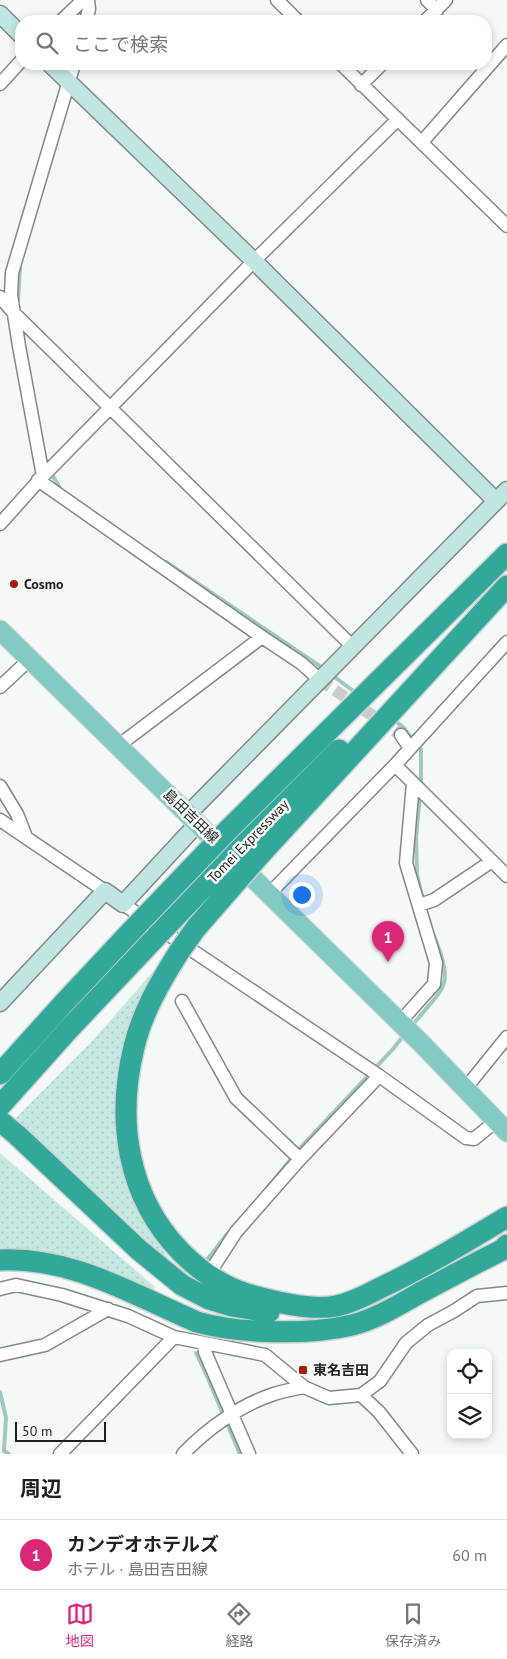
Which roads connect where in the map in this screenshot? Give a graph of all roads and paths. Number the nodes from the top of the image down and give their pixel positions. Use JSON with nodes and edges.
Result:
{"nodes":[{"id":1,"x":83,"y":0,"type":"edge"},
{"id":2,"x":88,"y":0,"type":"edge"},
{"id":3,"x":277,"y":0,"type":"edge"},
{"id":4,"x":427,"y":0,"type":"edge"},
{"id":5,"x":446,"y":0,"type":"edge"},
{"id":6,"x":436,"y":10,"type":"junction"},
{"id":7,"x":0,"y":14,"type":"edge"},
{"id":8,"x":67,"y":15,"type":"edge"},
{"id":9,"x":87,"y":15,"type":"edge"},
{"id":10,"x":292,"y":15,"type":"edge"},
{"id":11,"x":431,"y":15,"type":"edge"},
{"id":12,"x":15,"y":29,"type":"edge"},
{"id":13,"x":507,"y":45,"type":"edge"},
{"id":14,"x":492,"y":62,"type":"edge"},
{"id":15,"x":15,"y":68,"type":"edge"},
{"id":16,"x":56,"y":70,"type":"edge"},
{"id":17,"x":74,"y":70,"type":"edge"},
{"id":18,"x":347,"y":70,"type":"edge"},
{"id":19,"x":376,"y":70,"type":"edge"},
{"id":20,"x":485,"y":70,"type":"edge"},
{"id":21,"x":0,"y":84,"type":"edge"},
{"id":22,"x":362,"y":85,"type":"junction"},
{"id":23,"x":73,"y":86,"type":"junction"},
{"id":24,"x":398,"y":119,"type":"junction"},
{"id":25,"x":422,"y":142,"type":"junction"},
{"id":26,"x":507,"y":226,"type":"edge"},
{"id":27,"x":254,"y":261,"type":"junction"},
{"id":28,"x":0,"y":297,"type":"edge"},
{"id":29,"x":14,"y":314,"type":"junction"},
{"id":30,"x":111,"y":408,"type":"junction"},
{"id":31,"x":41,"y":477,"type":"junction"},
{"id":32,"x":502,"y":496,"type":"edge"},
{"id":33,"x":0,"y":524,"type":"edge"},
{"id":34,"x":507,"y":554,"type":"edge"},
{"id":35,"x":507,"y":586,"type":"edge"},
{"id":36,"x":0,"y":630,"type":"edge"},
{"id":37,"x":262,"y":637,"type":"junction"},
{"id":38,"x":507,"y":642,"type":"edge"},
{"id":39,"x":354,"y":647,"type":"junction"},
{"id":40,"x":30,"y":659,"type":"junction"},
{"id":41,"x":321,"y":679,"type":"junction"},
{"id":42,"x":0,"y":687,"type":"edge"},
{"id":43,"x":401,"y":735,"type":"tunnel mouth"},
{"id":44,"x":118,"y":746,"type":"junction"},
{"id":45,"x":411,"y":747,"type":"junction"},
{"id":46,"x":395,"y":765,"type":"junction"},
{"id":47,"x":414,"y":784,"type":"junction"},
{"id":48,"x":0,"y":786,"type":"edge"},
{"id":49,"x":193,"y":819,"type":"junction"},
{"id":50,"x":2,"y":824,"type":"edge"},
{"id":51,"x":26,"y":837,"type":"junction"},
{"id":52,"x":252,"y":851,"type":"junction"},
{"id":53,"x":492,"y":861,"type":"junction"},
{"id":54,"x":506,"y":875,"type":"edge"},
{"id":55,"x":105,"y":891,"type":"junction"},
{"id":56,"x":269,"y":894,"type":"junction"},
{"id":57,"x":123,"y":904,"type":"junction"},
{"id":58,"x":419,"y":905,"type":"junction"},
{"id":59,"x":182,"y":1001,"type":"dead end"},
{"id":60,"x":0,"y":1003,"type":"edge"},
{"id":61,"x":62,"y":1004,"type":"junction"},
{"id":62,"x":401,"y":1024,"type":"junction"},
{"id":63,"x":507,"y":1037,"type":"edge"},
{"id":64,"x":0,"y":1062,"type":"edge"},
{"id":65,"x":0,"y":1074,"type":"edge"},
{"id":66,"x":378,"y":1076,"type":"junction"},
{"id":67,"x":465,"y":1089,"type":"junction"},
{"id":68,"x":6,"y":1099,"type":"edge"},
{"id":69,"x":0,"y":1121,"type":"edge"},
{"id":70,"x":501,"y":1127,"type":"edge"},
{"id":71,"x":0,"y":1134,"type":"edge"},
{"id":72,"x":300,"y":1159,"type":"junction"},
{"id":73,"x":507,"y":1217,"type":"edge"},
{"id":74,"x":507,"y":1245,"type":"edge"},
{"id":75,"x":0,"y":1260,"type":"edge"},
{"id":76,"x":214,"y":1266,"type":"dead end"},
{"id":77,"x":0,"y":1289,"type":"edge"},
{"id":78,"x":507,"y":1293,"type":"edge"},
{"id":79,"x":335,"y":1306,"type":"junction"},
{"id":80,"x":108,"y":1309,"type":"junction"},
{"id":81,"x":259,"y":1330,"type":"junction"},
{"id":82,"x":174,"y":1337,"type":"junction"},
{"id":83,"x":204,"y":1344,"type":"junction"},
{"id":84,"x":0,"y":1355,"type":"edge"},
{"id":85,"x":304,"y":1387,"type":"junction"},
{"id":86,"x":361,"y":1395,"type":"junction"},
{"id":87,"x":231,"y":1415,"type":"junction"},
{"id":88,"x":60,"y":1454,"type":"edge"},
{"id":89,"x":183,"y":1454,"type":"edge"},
{"id":90,"x":249,"y":1454,"type":"edge"},
{"id":91,"x":412,"y":1454,"type":"edge"}],
"edges":[{"from":1,"to":8,"type":"street"},
{"from":2,"to":9,"type":"street"},
{"from":3,"to":10,"type":"street"},
{"from":4,"to":6,"type":"street"},
{"from":5,"to":6,"type":"street"},
{"from":6,"to":11,"type":"street"},
{"from":7,"to":12,"type":"street"},
{"from":13,"to":14,"type":"street"},
{"from":15,"to":21,"type":"street"},
{"from":16,"to":23,"type":"street"},
{"from":17,"to":23,"type":"street"},
{"from":18,"to":22,"type":"street"},
{"from":19,"to":22,"type":"street"},
{"from":20,"to":25,"type":"street"},
{"from":22,"to":24,"type":"street"},
{"from":23,"to":27,"type":"street"},
{"from":23,"to":29,"type":"street"},
{"from":24,"to":25,"type":"street"},
{"from":24,"to":27,"type":"street"},
{"from":25,"to":26,"type":"street"},
{"from":27,"to":30,"type":"street"},
{"from":27,"to":32,"type":"street"},
{"from":28,"to":29,"type":"street"},
{"from":29,"to":30,"type":"street"},
{"from":29,"to":31,"type":"street"},
{"from":30,"to":31,"type":"street"},
{"from":30,"to":39,"type":"street"},
{"from":31,"to":33,"type":"street"},
{"from":31,"to":37,"type":"street"},
{"from":32,"to":39,"type":"street"},
{"from":34,"to":61,"type":"highway","name":"Tomei Expressway","bridge":true},
{"from":35,"to":52,"type":"highway","name":"Tomei Expressway"},
{"from":36,"to":40,"type":"main road","name":"島田吉田線"},
{"from":37,"to":41,"type":"street"},
{"from":37,"to":44,"type":"street"},
{"from":38,"to":45,"type":"street"},
{"from":39,"to":41,"type":"street"},
{"from":40,"to":42,"type":"street"},
{"from":40,"to":44,"type":"main road","name":"島田吉田線"},
{"from":41,"to":49,"type":"street"},
{"from":43,"to":45,"type":"street"},
{"from":44,"to":49,"type":"main road","name":"島田吉田線"},
{"from":45,"to":46,"type":"street"},
{"from":46,"to":47,"type":"street"},
{"from":46,"to":56,"type":"street"},
{"from":47,"to":53,"type":"street"},
{"from":47,"to":58,"type":"street"},
{"from":48,"to":51,"type":"street"},
{"from":49,"to":56,"type":"main road","name":"島田吉田線"},
{"from":49,"to":57,"type":"street"},
{"from":50,"to":51,"type":"street"},
{"from":51,"to":55,"type":"street"},
{"from":52,"to":68,"type":"highway","name":"Tomei Expressway","bridge":true},
{"from":52,"to":79,"type":"highway","bridge":true},
{"from":53,"to":54,"type":"street"},
{"from":53,"to":58,"type":"street"},
{"from":55,"to":57,"type":"street"},
{"from":55,"to":60,"type":"street"},
{"from":56,"to":62,"type":"main road","name":"島田吉田線"},
{"from":57,"to":66,"type":"street"},
{"from":58,"to":62,"type":"street"},
{"from":59,"to":72,"type":"street"},
{"from":61,"to":64,"type":"highway"},
{"from":61,"to":65,"type":"highway","name":"Tomei Expressway"},
{"from":62,"to":67,"type":"main road","name":"島田吉田線"},
{"from":63,"to":67,"type":"street"},
{"from":66,"to":70,"type":"street"},
{"from":66,"to":72,"type":"street"},
{"from":67,"to":70,"type":"main road","name":"島田吉田線"},
{"from":69,"to":79,"type":"highway"},
{"from":71,"to":81,"type":"highway"},
{"from":72,"to":76,"type":"street"},
{"from":73,"to":79,"type":"highway"},
{"from":74,"to":81,"type":"highway"},
{"from":75,"to":81,"type":"highway"},
{"from":77,"to":80,"type":"street"},
{"from":78,"to":86,"type":"street"},
{"from":80,"to":82,"type":"street"},
{"from":80,"to":84,"type":"street"},
{"from":82,"to":83,"type":"street"},
{"from":82,"to":88,"type":"street"},
{"from":83,"to":85,"type":"street"},
{"from":83,"to":87,"type":"street"},
{"from":85,"to":86,"type":"street"},
{"from":85,"to":87,"type":"street"},
{"from":86,"to":91,"type":"street"},
{"from":87,"to":89,"type":"street"},
{"from":87,"to":90,"type":"street"}]}
